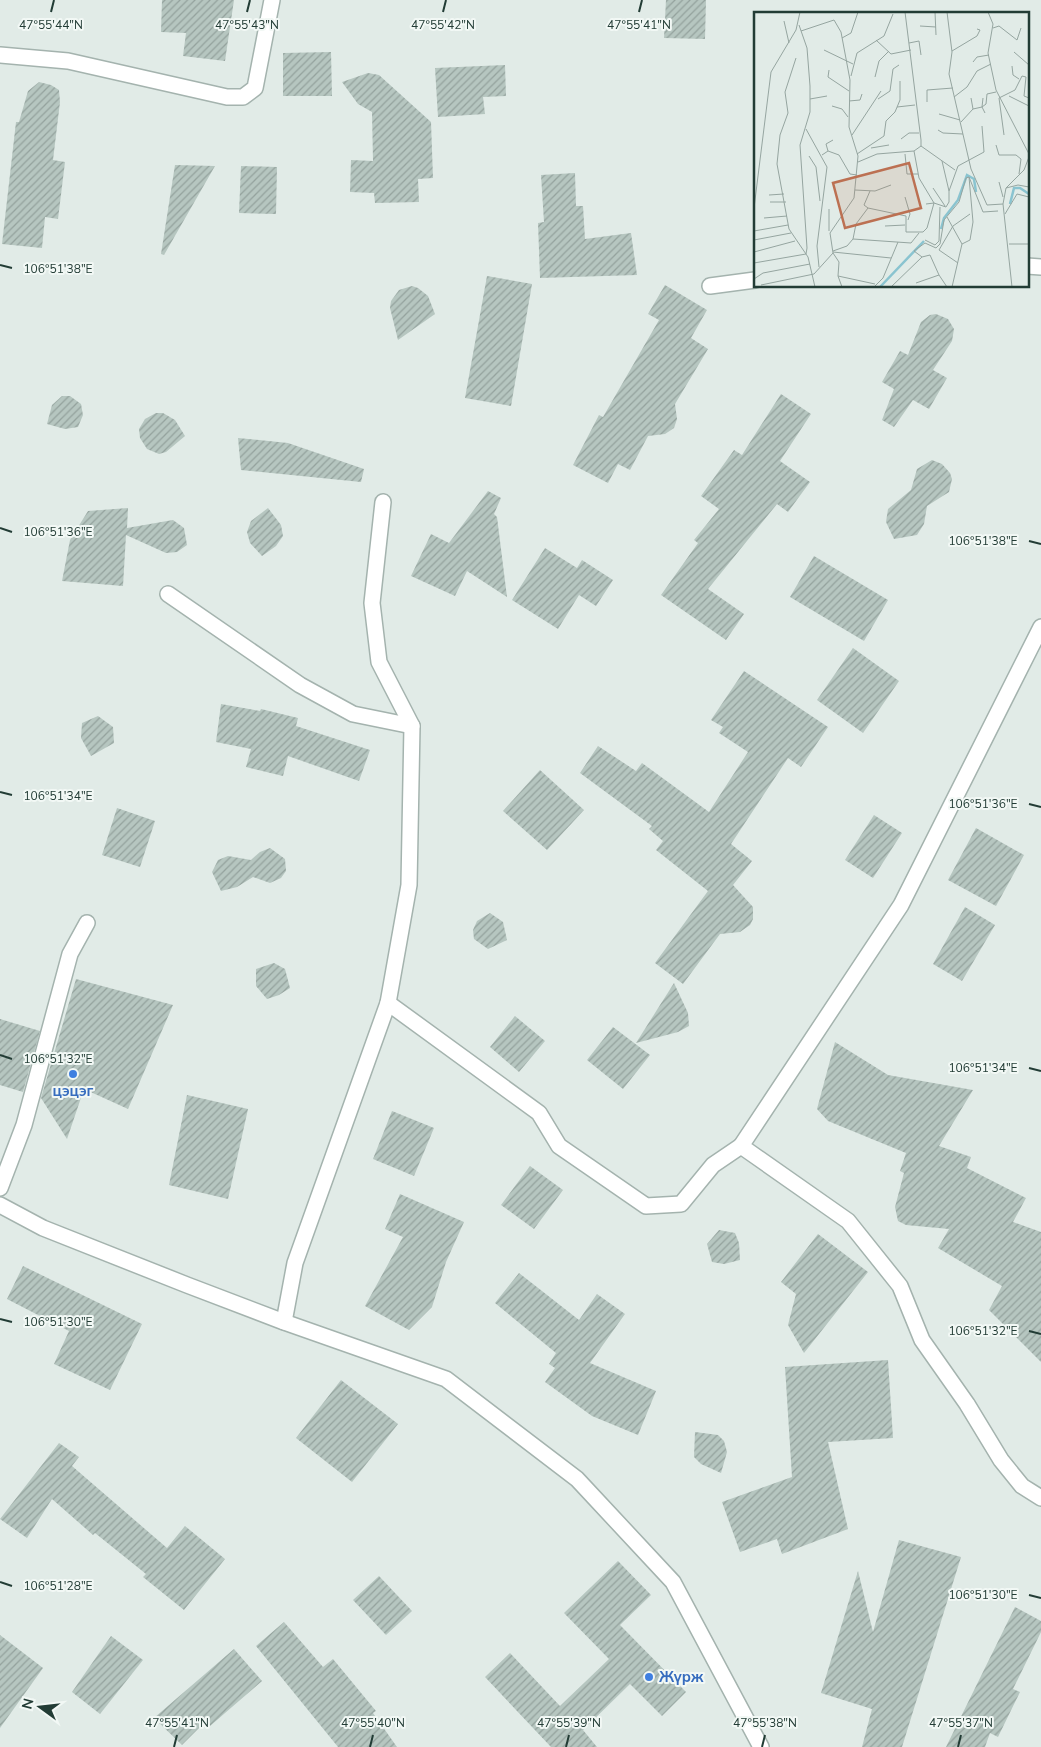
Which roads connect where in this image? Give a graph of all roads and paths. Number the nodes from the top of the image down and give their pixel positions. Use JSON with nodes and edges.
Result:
{"nodes":[{"id":1,"x":272,"y":0,"type":"edge"},
{"id":2,"x":0,"y":55,"type":"edge"},
{"id":3,"x":1028,"y":266,"type":"edge"},
{"id":4,"x":1041,"y":267,"type":"edge"},
{"id":5,"x":754,"y":280,"type":"edge"},
{"id":6,"x":710,"y":286,"type":"dead end"},
{"id":7,"x":384,"y":502,"type":"dead end"},
{"id":8,"x":168,"y":594,"type":"dead end"},
{"id":9,"x":1041,"y":627,"type":"edge"},
{"id":10,"x":412,"y":726,"type":"junction"},
{"id":11,"x":87,"y":923,"type":"dead end"},
{"id":12,"x":388,"y":1003,"type":"junction"},
{"id":13,"x":741,"y":1146,"type":"junction"},
{"id":14,"x":0,"y":1188,"type":"edge"},
{"id":15,"x":0,"y":1205,"type":"edge"},
{"id":16,"x":284,"y":1322,"type":"junction"},
{"id":17,"x":1041,"y":1498,"type":"edge"},
{"id":18,"x":762,"y":1747,"type":"edge"}],
"edges":[{"from":1,"to":2,"type":"street"},
{"from":3,"to":4,"type":"street"},
{"from":5,"to":6,"type":"street"},
{"from":7,"to":10,"type":"street"},
{"from":8,"to":10,"type":"street"},
{"from":9,"to":13,"type":"street"},
{"from":10,"to":12,"type":"street"},
{"from":11,"to":14,"type":"street"},
{"from":12,"to":13,"type":"street"},
{"from":12,"to":16,"type":"street"},
{"from":13,"to":17,"type":"street"},
{"from":15,"to":16,"type":"street"},
{"from":16,"to":18,"type":"street"}]}
